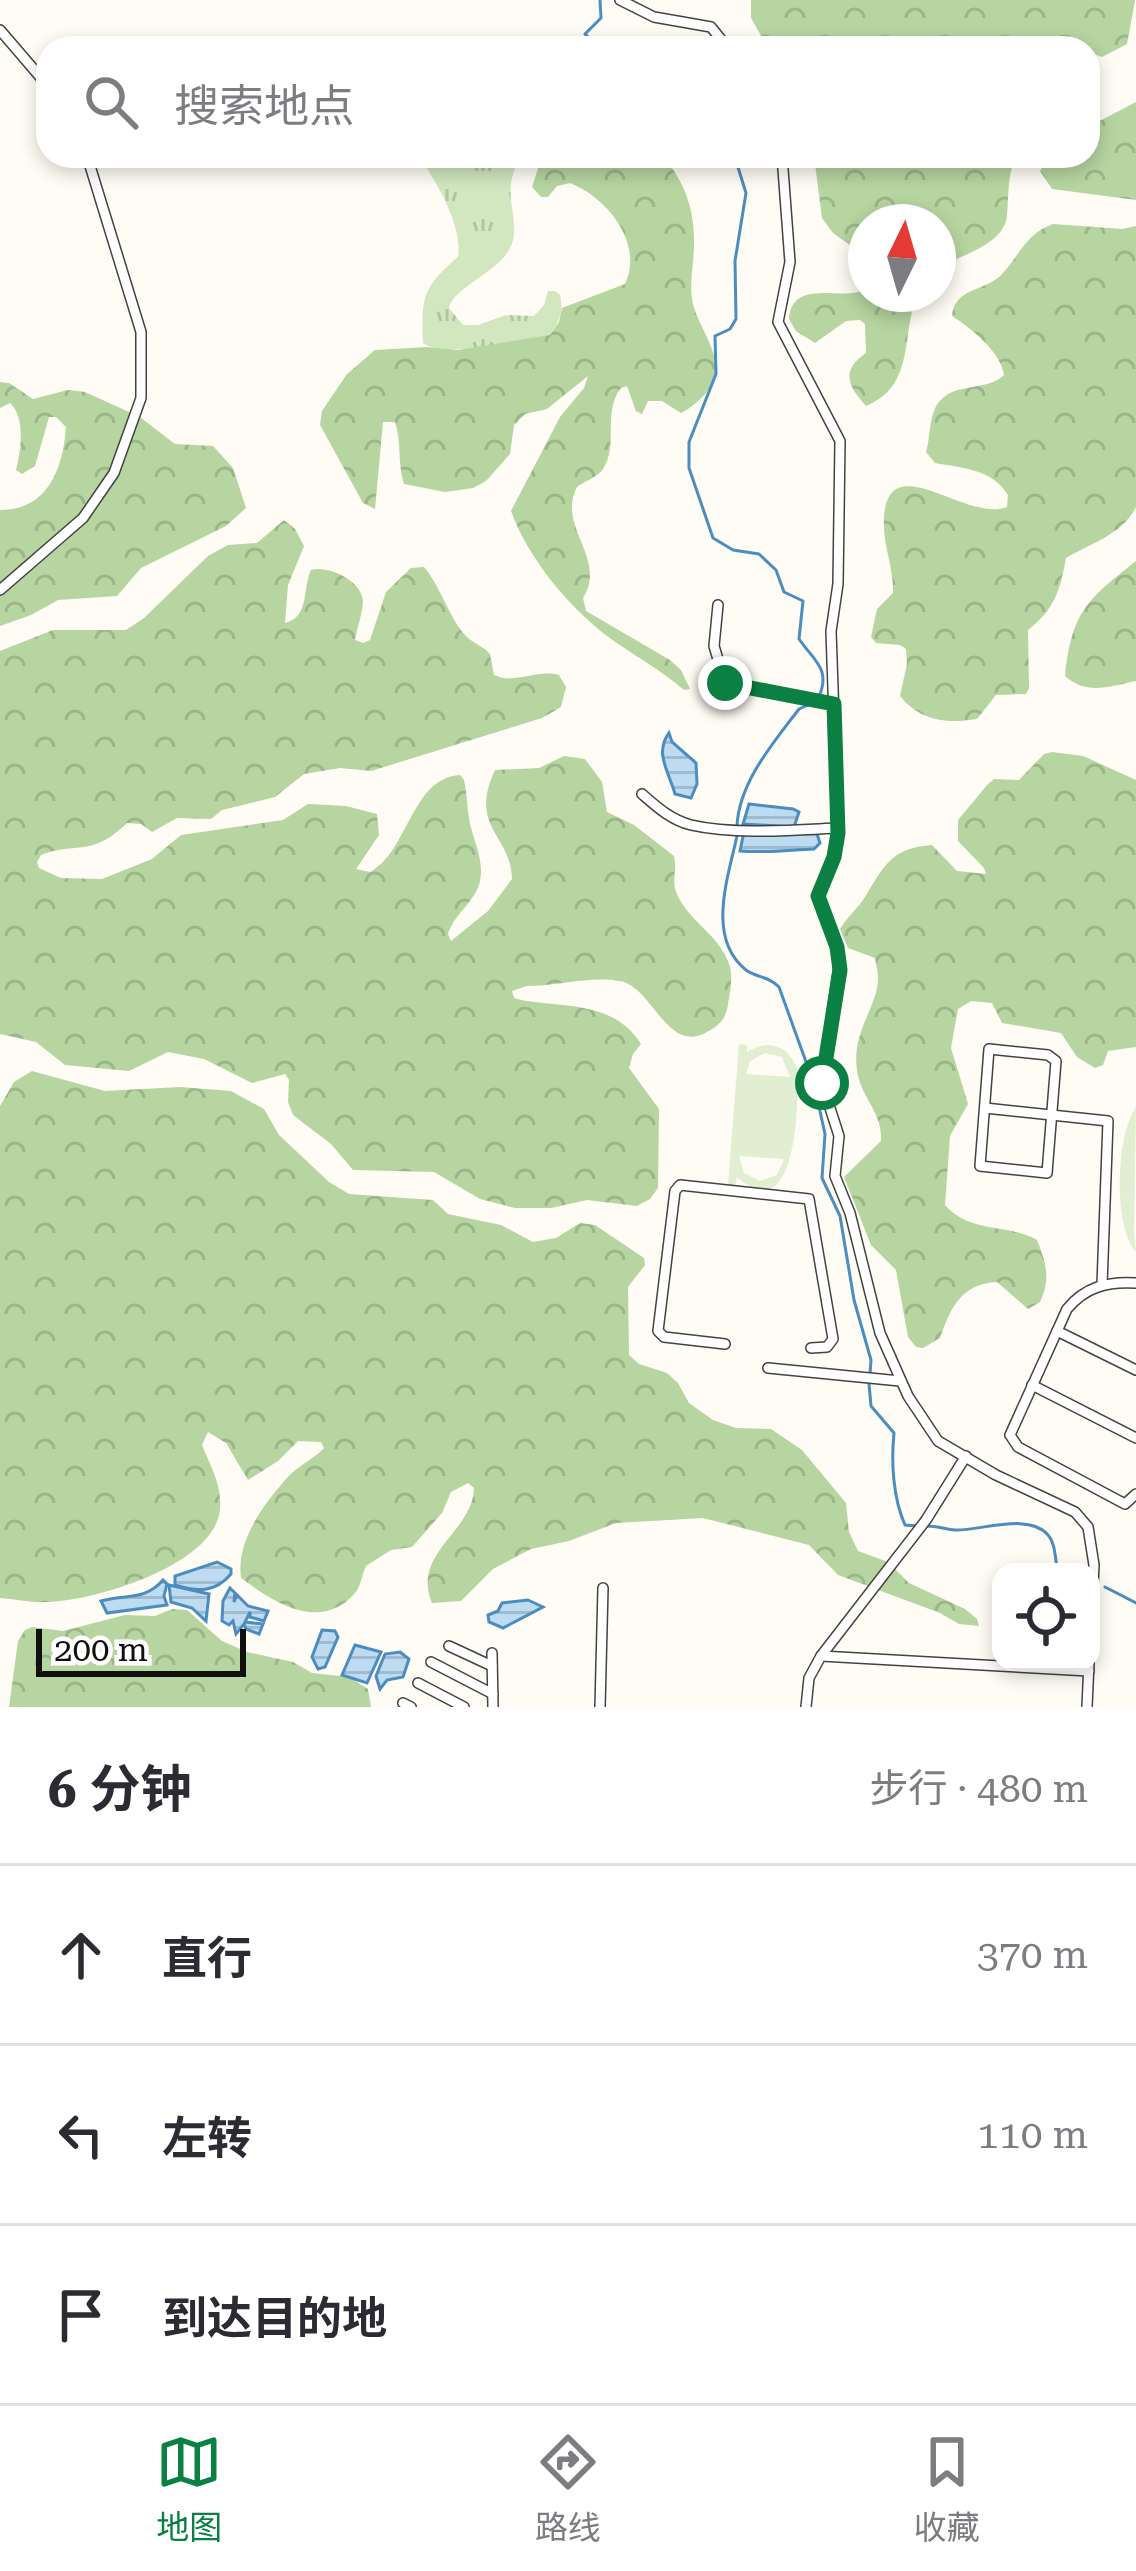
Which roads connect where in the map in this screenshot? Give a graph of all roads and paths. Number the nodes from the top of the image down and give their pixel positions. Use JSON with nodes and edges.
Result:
{"nodes":[{"id":1,"x":620,"y":0,"type":"edge"},
{"id":2,"x":0,"y":30,"type":"edge"},
{"id":3,"x":718,"y":36,"type":"edge"},
{"id":4,"x":36,"y":72,"type":"edge"},
{"id":5,"x":91,"y":168,"type":"edge"},
{"id":6,"x":783,"y":168,"type":"edge"},
{"id":7,"x":0,"y":590,"type":"edge"},
{"id":8,"x":718,"y":605,"type":"dead end"},
{"id":9,"x":834,"y":704,"type":"junction"},
{"id":10,"x":642,"y":794,"type":"dead end"},
{"id":11,"x":838,"y":828,"type":"junction"},
{"id":12,"x":985,"y":1108,"type":"junction"},
{"id":13,"x":1051,"y":1115,"type":"junction"},
{"id":14,"x":1136,"y":1283,"type":"edge"},
{"id":15,"x":1102,"y":1285,"type":"junction"},
{"id":16,"x":1057,"y":1331,"type":"junction"},
{"id":17,"x":725,"y":1344,"type":"dead end"},
{"id":18,"x":811,"y":1348,"type":"dead end"},
{"id":19,"x":768,"y":1368,"type":"dead end"},
{"id":20,"x":1136,"y":1370,"type":"edge"},
{"id":21,"x":900,"y":1381,"type":"junction"},
{"id":22,"x":1033,"y":1385,"type":"junction"},
{"id":23,"x":1136,"y":1438,"type":"edge"},
{"id":24,"x":965,"y":1456,"type":"junction"},
{"id":25,"x":1136,"y":1494,"type":"edge"},
{"id":26,"x":1094,"y":1563,"type":"edge"},
{"id":27,"x":603,"y":1588,"type":"dead end"},
{"id":28,"x":449,"y":1646,"type":"dead end"},
{"id":29,"x":492,"y":1653,"type":"dead end"},
{"id":30,"x":821,"y":1657,"type":"junction"},
{"id":31,"x":431,"y":1662,"type":"dead end"},
{"id":32,"x":992,"y":1663,"type":"edge"},
{"id":33,"x":492,"y":1666,"type":"junction"},
{"id":34,"x":1089,"y":1671,"type":"edge"},
{"id":35,"x":418,"y":1683,"type":"dead end"},
{"id":36,"x":493,"y":1694,"type":"junction"},
{"id":37,"x":464,"y":1707,"type":"edge"},
{"id":38,"x":493,"y":1707,"type":"edge"},
{"id":39,"x":600,"y":1707,"type":"edge"},
{"id":40,"x":806,"y":1707,"type":"edge"},
{"id":41,"x":1087,"y":1707,"type":"edge"}],
"edges":[{"from":1,"to":3,"type":"street"},
{"from":2,"to":4,"type":"street"},
{"from":5,"to":7,"type":"street"},
{"from":6,"to":9,"type":"street"},
{"from":8,"to":9,"type":"street"},
{"from":9,"to":11,"type":"street"},
{"from":10,"to":11,"type":"street"},
{"from":11,"to":21,"type":"street"},
{"from":12,"to":13,"type":"street"},
{"from":12,"to":13,"type":"street"},
{"from":12,"to":13,"type":"street"},
{"from":13,"to":15,"type":"street"},
{"from":14,"to":15,"type":"street"},
{"from":15,"to":16,"type":"street"},
{"from":16,"to":20,"type":"street"},
{"from":16,"to":22,"type":"street"},
{"from":17,"to":18,"type":"street"},
{"from":19,"to":21,"type":"street"},
{"from":21,"to":24,"type":"street"},
{"from":22,"to":23,"type":"street"},
{"from":22,"to":25,"type":"street"},
{"from":24,"to":26,"type":"street"},
{"from":24,"to":30,"type":"street"},
{"from":27,"to":39,"type":"street"},
{"from":28,"to":33,"type":"street"},
{"from":29,"to":33,"type":"street"},
{"from":30,"to":32,"type":"street"},
{"from":30,"to":40,"type":"street"},
{"from":31,"to":36,"type":"street"},
{"from":33,"to":36,"type":"street"},
{"from":34,"to":41,"type":"street"},
{"from":35,"to":37,"type":"street"},
{"from":36,"to":38,"type":"street"}]}
